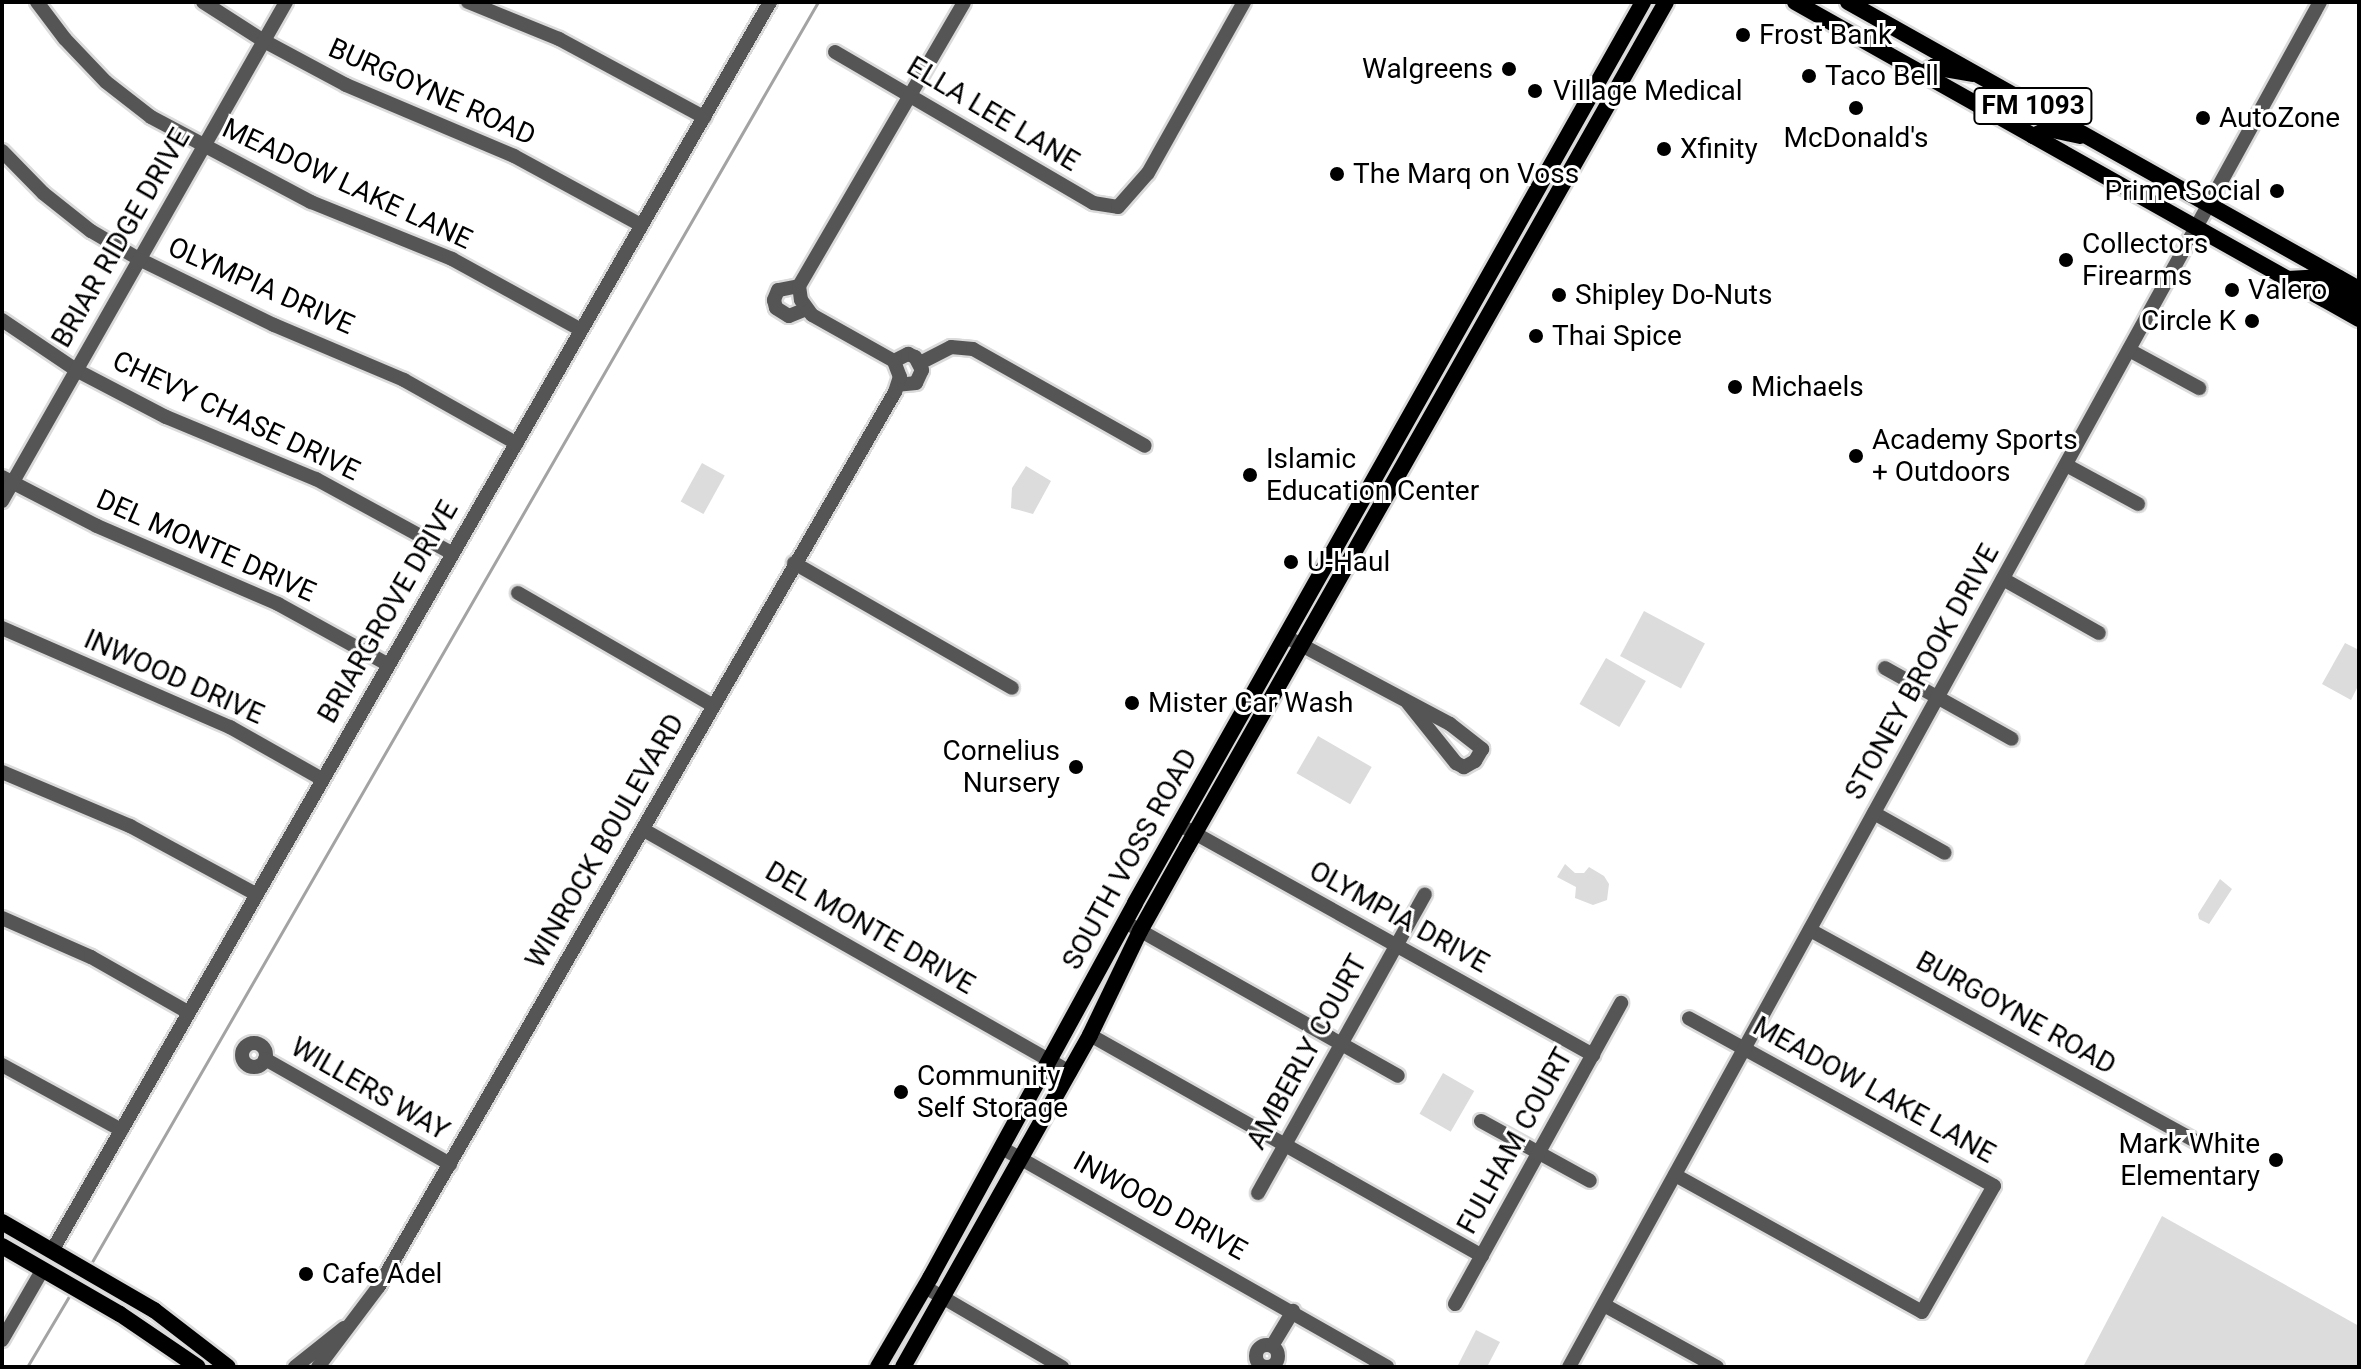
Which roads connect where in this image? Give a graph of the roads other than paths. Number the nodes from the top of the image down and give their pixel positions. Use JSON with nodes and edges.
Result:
{"nodes":[{"id":1,"x":37,"y":2,"type":"edge"},
{"id":2,"x":203,"y":2,"type":"edge"},
{"id":3,"x":286,"y":2,"type":"edge"},
{"id":4,"x":468,"y":2,"type":"edge"},
{"id":5,"x":751,"y":2,"type":"edge"},
{"id":6,"x":964,"y":2,"type":"edge"},
{"id":7,"x":1244,"y":2,"type":"edge"},
{"id":8,"x":1643,"y":2,"type":"edge"},
{"id":9,"x":1795,"y":2,"type":"edge"},
{"id":10,"x":1848,"y":2,"type":"edge"},
{"id":11,"x":2320,"y":2,"type":"edge"},
{"id":12,"x":1666,"y":3,"type":"edge"},
{"id":13,"x":768,"y":6,"type":"edge"},
{"id":14,"x":264,"y":41,"type":"junction"},
{"id":15,"x":835,"y":52,"type":"dead end"},
{"id":16,"x":1942,"y":54,"type":"junction"},
{"id":17,"x":1890,"y":55,"type":"junction"},
{"id":18,"x":1922,"y":74,"type":"junction"},
{"id":19,"x":1977,"y":74,"type":"junction"},
{"id":20,"x":1600,"y":77,"type":"junction"},
{"id":21,"x":1617,"y":87,"type":"junction"},
{"id":22,"x":911,"y":95,"type":"junction"},
{"id":23,"x":2047,"y":114,"type":"junction"},
{"id":24,"x":704,"y":117,"type":"junction"},
{"id":25,"x":2002,"y":119,"type":"junction"},
{"id":26,"x":2033,"y":136,"type":"junction"},
{"id":27,"x":2089,"y":137,"type":"junction"},
{"id":28,"x":203,"y":146,"type":"junction"},
{"id":29,"x":2,"y":151,"type":"edge"},
{"id":30,"x":1535,"y":193,"type":"junction"},
{"id":31,"x":1553,"y":204,"type":"junction"},
{"id":32,"x":2210,"y":205,"type":"junction"},
{"id":33,"x":641,"y":225,"type":"junction"},
{"id":34,"x":2197,"y":227,"type":"junction"},
{"id":35,"x":139,"y":259,"type":"junction"},
{"id":36,"x":2339,"y":278,"type":"junction"},
{"id":37,"x":2287,"y":279,"type":"junction"},
{"id":38,"x":799,"y":286,"type":"junction"},
{"id":39,"x":2359,"y":289,"type":"edge"},
{"id":40,"x":2317,"y":295,"type":"junction"},
{"id":41,"x":2359,"y":303,"type":"edge"},
{"id":42,"x":806,"y":309,"type":"junction"},
{"id":43,"x":1469,"y":309,"type":"junction"},
{"id":44,"x":2359,"y":319,"type":"edge"},
{"id":45,"x":2,"y":320,"type":"edge"},
{"id":46,"x":1488,"y":320,"type":"junction"},
{"id":47,"x":581,"y":330,"type":"junction"},
{"id":48,"x":2129,"y":350,"type":"junction"},
{"id":49,"x":894,"y":361,"type":"junction"},
{"id":50,"x":920,"y":363,"type":"junction"},
{"id":51,"x":76,"y":370,"type":"junction"},
{"id":52,"x":898,"y":385,"type":"junction"},
{"id":53,"x":2199,"y":388,"type":"dead end"},
{"id":54,"x":1408,"y":419,"type":"junction"},
{"id":55,"x":1427,"y":429,"type":"junction"},
{"id":56,"x":516,"y":443,"type":"junction"},
{"id":57,"x":1145,"y":446,"type":"dead end"},
{"id":58,"x":2066,"y":465,"type":"junction"},
{"id":59,"x":7,"y":480,"type":"edge"},
{"id":60,"x":2,"y":501,"type":"edge"},
{"id":61,"x":2138,"y":504,"type":"dead end"},
{"id":62,"x":1349,"y":523,"type":"junction"},
{"id":63,"x":1366,"y":533,"type":"junction"},
{"id":64,"x":452,"y":553,"type":"junction"},
{"id":65,"x":794,"y":563,"type":"junction"},
{"id":66,"x":2003,"y":579,"type":"junction"},
{"id":67,"x":518,"y":593,"type":"dead end"},
{"id":68,"x":2,"y":628,"type":"edge"},
{"id":69,"x":2099,"y":633,"type":"dead end"},
{"id":70,"x":1286,"y":636,"type":"junction"},
{"id":71,"x":1302,"y":645,"type":"junction"},
{"id":72,"x":387,"y":664,"type":"junction"},
{"id":73,"x":1885,"y":668,"type":"dead end"},
{"id":74,"x":1012,"y":688,"type":"dead end"},
{"id":75,"x":1938,"y":697,"type":"junction"},
{"id":76,"x":1408,"y":703,"type":"junction"},
{"id":77,"x":712,"y":705,"type":"junction"},
{"id":78,"x":2012,"y":739,"type":"dead end"},
{"id":79,"x":2,"y":772,"type":"edge"},
{"id":80,"x":322,"y":779,"type":"junction"},
{"id":81,"x":1874,"y":813,"type":"junction"},
{"id":82,"x":1187,"y":829,"type":"junction"},
{"id":83,"x":644,"y":830,"type":"junction"},
{"id":84,"x":1945,"y":853,"type":"dead end"},
{"id":85,"x":256,"y":894,"type":"junction"},
{"id":86,"x":1425,"y":894,"type":"dead end"},
{"id":87,"x":2,"y":918,"type":"edge"},
{"id":88,"x":1125,"y":922,"type":"junction"},
{"id":89,"x":1810,"y":930,"type":"junction"},
{"id":90,"x":1140,"y":931,"type":"junction"},
{"id":91,"x":1396,"y":945,"type":"junction"},
{"id":92,"x":1621,"y":1003,"type":"dead end"},
{"id":93,"x":188,"y":1012,"type":"junction"},
{"id":94,"x":1689,"y":1018,"type":"dead end"},
{"id":95,"x":1090,"y":1035,"type":"junction"},
{"id":96,"x":1341,"y":1044,"type":"junction"},
{"id":97,"x":1744,"y":1049,"type":"junction"},
{"id":98,"x":1593,"y":1055,"type":"junction"},
{"id":99,"x":265,"y":1059,"type":"dead end"},
{"id":100,"x":1050,"y":1060,"type":"junction"},
{"id":101,"x":2,"y":1065,"type":"edge"},
{"id":102,"x":1070,"y":1072,"type":"junction"},
{"id":103,"x":1398,"y":1076,"type":"dead end"},
{"id":104,"x":1481,"y":1121,"type":"dead end"},
{"id":105,"x":121,"y":1130,"type":"junction"},
{"id":106,"x":2197,"y":1142,"type":"dead end"},
{"id":107,"x":1285,"y":1145,"type":"junction"},
{"id":108,"x":1002,"y":1148,"type":"junction"},
{"id":109,"x":1539,"y":1153,"type":"junction"},
{"id":110,"x":1022,"y":1159,"type":"junction"},
{"id":111,"x":450,"y":1164,"type":"junction"},
{"id":112,"x":1675,"y":1175,"type":"junction"},
{"id":113,"x":1590,"y":1181,"type":"dead end"},
{"id":114,"x":1258,"y":1193,"type":"dead end"},
{"id":115,"x":975,"y":1196,"type":"junction"},
{"id":116,"x":995,"y":1207,"type":"junction"},
{"id":117,"x":2,"y":1222,"type":"edge"},
{"id":118,"x":2,"y":1246,"type":"edge"},
{"id":119,"x":53,"y":1249,"type":"junction"},
{"id":120,"x":1482,"y":1256,"type":"junction"},
{"id":121,"x":49,"y":1272,"type":"junction"},
{"id":122,"x":925,"y":1287,"type":"junction"},
{"id":123,"x":944,"y":1297,"type":"junction"},
{"id":124,"x":1455,"y":1304,"type":"dead end"},
{"id":125,"x":1604,"y":1305,"type":"junction"},
{"id":126,"x":1293,"y":1311,"type":"junction"},
{"id":127,"x":120,"y":1314,"type":"junction"},
{"id":128,"x":354,"y":1321,"type":"junction"},
{"id":129,"x":192,"y":1337,"type":"junction"},
{"id":130,"x":2,"y":1340,"type":"edge"},
{"id":131,"x":1272,"y":1346,"type":"dead end"},
{"id":132,"x":198,"y":1367,"type":"edge"},
{"id":133,"x":228,"y":1367,"type":"edge"},
{"id":134,"x":295,"y":1367,"type":"edge"},
{"id":135,"x":318,"y":1367,"type":"edge"},
{"id":136,"x":878,"y":1367,"type":"edge"},
{"id":137,"x":903,"y":1367,"type":"edge"},
{"id":138,"x":1062,"y":1367,"type":"edge"},
{"id":139,"x":1387,"y":1367,"type":"edge"},
{"id":140,"x":1569,"y":1367,"type":"edge"},
{"id":141,"x":1717,"y":1367,"type":"edge"}],
"edges":[{"from":1,"to":28,"type":"street","name":"MEADOW LAKE LANE"},
{"from":2,"to":14,"type":"street","name":"BURGOYNE ROAD"},
{"from":3,"to":14,"type":"street","name":"BRIAR RIDGE DRIVE"},
{"from":4,"to":24,"type":"street"},
{"from":5,"to":13,"type":"street"},
{"from":6,"to":22,"type":"street"},
{"from":7,"to":22,"type":"street","name":"ELLA LEE LANE"},
{"from":8,"to":20,"type":"main road","name":"SOUTH VOSS ROAD"},
{"from":9,"to":17,"type":"main road","number":"FM 1093"},
{"from":10,"to":16,"type":"main road","number":"FM 1093"},
{"from":11,"to":32,"type":"street","name":"STONEY BROOK DRIVE"},
{"from":12,"to":21,"type":"main road","name":"SOUTH VOSS ROAD"},
{"from":13,"to":24,"type":"street","name":"BRIARGROVE DRIVE"},
{"from":14,"to":28,"type":"street","name":"BRIAR RIDGE DRIVE"},
{"from":14,"to":33,"type":"street","name":"BURGOYNE ROAD"},
{"from":15,"to":22,"type":"street","name":"ELLA LEE LANE"},
{"from":16,"to":17,"type":"main road"},
{"from":16,"to":19,"type":"main road","number":"FM 1093"},
{"from":17,"to":18,"type":"main road","number":"FM 1093"},
{"from":18,"to":19,"type":"main road"},
{"from":18,"to":25,"type":"main road","number":"FM 1093"},
{"from":19,"to":23,"type":"main road","number":"FM 1093"},
{"from":20,"to":21,"type":"main road"},
{"from":20,"to":30,"type":"main road","name":"SOUTH VOSS ROAD"},
{"from":21,"to":31,"type":"main road","name":"SOUTH VOSS ROAD"},
{"from":22,"to":38,"type":"street"},
{"from":23,"to":25,"type":"main road"},
{"from":23,"to":27,"type":"main road","number":"FM 1093"},
{"from":24,"to":33,"type":"street","name":"BRIARGROVE DRIVE"},
{"from":25,"to":26,"type":"main road","number":"FM 1093"},
{"from":26,"to":27,"type":"main road"},
{"from":26,"to":34,"type":"main road","number":"FM 1093"},
{"from":27,"to":32,"type":"main road","number":"FM 1093"},
{"from":28,"to":35,"type":"street","name":"BRIAR RIDGE DRIVE"},
{"from":28,"to":47,"type":"street","name":"MEADOW LAKE LANE"},
{"from":29,"to":35,"type":"street","name":"OLYMPIA DRIVE"},
{"from":30,"to":31,"type":"main road"},
{"from":30,"to":43,"type":"main road","name":"SOUTH VOSS ROAD"},
{"from":31,"to":46,"type":"main road","name":"SOUTH VOSS ROAD"},
{"from":32,"to":34,"type":"street","name":"STONEY BROOK DRIVE"},
{"from":32,"to":36,"type":"main road","number":"FM 1093"},
{"from":33,"to":47,"type":"street","name":"BRIARGROVE DRIVE"},
{"from":34,"to":37,"type":"main road","number":"FM 1093"},
{"from":34,"to":48,"type":"street","name":"STONEY BROOK DRIVE"},
{"from":35,"to":51,"type":"street","name":"BRIAR RIDGE DRIVE"},
{"from":35,"to":56,"type":"street","name":"OLYMPIA DRIVE"},
{"from":36,"to":37,"type":"main road"},
{"from":36,"to":39,"type":"main road","number":"FM 1093"},
{"from":37,"to":40,"type":"main road","number":"FM 1093"},
{"from":38,"to":42,"type":"street"},
{"from":38,"to":42,"type":"street"},
{"from":40,"to":41,"type":"main road"},
{"from":40,"to":44,"type":"main road","number":"FM 1093"},
{"from":42,"to":49,"type":"street"},
{"from":43,"to":46,"type":"main road"},
{"from":43,"to":54,"type":"main road","name":"SOUTH VOSS ROAD"},
{"from":45,"to":51,"type":"street","name":"CHEVY CHASE DRIVE"},
{"from":46,"to":55,"type":"main road","name":"SOUTH VOSS ROAD"},
{"from":47,"to":56,"type":"street","name":"BRIARGROVE DRIVE"},
{"from":48,"to":53,"type":"street"},
{"from":48,"to":58,"type":"street","name":"STONEY BROOK DRIVE"},
{"from":49,"to":50,"type":"street"},
{"from":49,"to":52,"type":"street"},
{"from":50,"to":52,"type":"street","name":"WINROCK BOULEVARD"},
{"from":50,"to":57,"type":"street"},
{"from":51,"to":59,"type":"street","name":"BRIAR RIDGE DRIVE"},
{"from":51,"to":64,"type":"street","name":"CHEVY CHASE DRIVE"},
{"from":52,"to":65,"type":"street","name":"WINROCK BOULEVARD"},
{"from":54,"to":55,"type":"main road"},
{"from":54,"to":62,"type":"main road","name":"SOUTH VOSS ROAD"},
{"from":55,"to":63,"type":"main road","name":"SOUTH VOSS ROAD"},
{"from":56,"to":64,"type":"street","name":"BRIARGROVE DRIVE"},
{"from":58,"to":61,"type":"street"},
{"from":58,"to":66,"type":"street","name":"STONEY BROOK DRIVE"},
{"from":59,"to":60,"type":"street","name":"BRIAR RIDGE DRIVE"},
{"from":59,"to":72,"type":"street","name":"DEL MONTE DRIVE"},
{"from":62,"to":63,"type":"main road"},
{"from":62,"to":70,"type":"main road","name":"SOUTH VOSS ROAD"},
{"from":63,"to":71,"type":"main road","name":"SOUTH VOSS ROAD"},
{"from":64,"to":72,"type":"street","name":"BRIARGROVE DRIVE"},
{"from":65,"to":74,"type":"street"},
{"from":65,"to":77,"type":"street","name":"WINROCK BOULEVARD"},
{"from":66,"to":69,"type":"street"},
{"from":66,"to":75,"type":"street","name":"STONEY BROOK DRIVE"},
{"from":67,"to":77,"type":"street"},
{"from":68,"to":80,"type":"street","name":"INWOOD DRIVE"},
{"from":70,"to":71,"type":"street"},
{"from":70,"to":82,"type":"main road","name":"SOUTH VOSS ROAD"},
{"from":71,"to":76,"type":"street"},
{"from":71,"to":82,"type":"main road","name":"SOUTH VOSS ROAD"},
{"from":72,"to":80,"type":"street","name":"BRIARGROVE DRIVE"},
{"from":73,"to":75,"type":"street"},
{"from":75,"to":78,"type":"street"},
{"from":75,"to":81,"type":"street","name":"STONEY BROOK DRIVE"},
{"from":76,"to":76,"type":"street"},
{"from":77,"to":83,"type":"street","name":"WINROCK BOULEVARD"},
{"from":79,"to":85,"type":"street"},
{"from":80,"to":85,"type":"street","name":"BRIARGROVE DRIVE"},
{"from":81,"to":84,"type":"street"},
{"from":81,"to":89,"type":"street","name":"STONEY BROOK DRIVE"},
{"from":82,"to":88,"type":"main road","name":"SOUTH VOSS ROAD"},
{"from":82,"to":90,"type":"main road","name":"SOUTH VOSS ROAD"},
{"from":82,"to":91,"type":"street","name":"OLYMPIA DRIVE"},
{"from":83,"to":100,"type":"street","name":"DEL MONTE DRIVE"},
{"from":83,"to":111,"type":"street","name":"WINROCK BOULEVARD"},
{"from":85,"to":93,"type":"street","name":"BRIARGROVE DRIVE"},
{"from":86,"to":91,"type":"street","name":"AMBERLY COURT"},
{"from":87,"to":93,"type":"street"},
{"from":88,"to":90,"type":"street"},
{"from":88,"to":100,"type":"main road","name":"SOUTH VOSS ROAD"},
{"from":89,"to":97,"type":"street","name":"STONEY BROOK DRIVE"},
{"from":89,"to":106,"type":"street","name":"BURGOYNE ROAD"},
{"from":90,"to":95,"type":"main road","name":"SOUTH VOSS ROAD"},
{"from":90,"to":96,"type":"street"},
{"from":91,"to":96,"type":"street","name":"AMBERLY COURT"},
{"from":91,"to":98,"type":"street","name":"OLYMPIA DRIVE"},
{"from":92,"to":98,"type":"street","name":"FULHAM COURT"},
{"from":93,"to":105,"type":"street","name":"BRIARGROVE DRIVE"},
{"from":94,"to":97,"type":"street","name":"MEADOW LAKE LANE"},
{"from":95,"to":102,"type":"main road","name":"SOUTH VOSS ROAD"},
{"from":95,"to":107,"type":"street"},
{"from":96,"to":103,"type":"street"},
{"from":96,"to":107,"type":"street","name":"AMBERLY COURT"},
{"from":97,"to":112,"type":"street","name":"STONEY BROOK DRIVE"},
{"from":97,"to":112,"type":"street","name":"MEADOW LAKE LANE"},
{"from":98,"to":109,"type":"street","name":"FULHAM COURT"},
{"from":99,"to":111,"type":"street","name":"WILLERS WAY"},
{"from":100,"to":102,"type":"street","name":"DEL MONTE DRIVE"},
{"from":100,"to":108,"type":"main road","name":"SOUTH VOSS ROAD"},
{"from":101,"to":105,"type":"street"},
{"from":102,"to":110,"type":"main road","name":"SOUTH VOSS ROAD"},
{"from":104,"to":109,"type":"street"},
{"from":105,"to":119,"type":"street","name":"BRIARGROVE DRIVE"},
{"from":107,"to":114,"type":"street","name":"AMBERLY COURT"},
{"from":107,"to":120,"type":"street"},
{"from":108,"to":110,"type":"street","name":"INWOOD DRIVE"},
{"from":108,"to":115,"type":"main road","name":"SOUTH VOSS ROAD"},
{"from":109,"to":113,"type":"street"},
{"from":109,"to":120,"type":"street","name":"FULHAM COURT"},
{"from":110,"to":116,"type":"main road","name":"SOUTH VOSS ROAD"},
{"from":110,"to":126,"type":"street","name":"INWOOD DRIVE"},
{"from":111,"to":128,"type":"street","name":"WINROCK BOULEVARD"},
{"from":112,"to":125,"type":"street","name":"STONEY BROOK DRIVE"},
{"from":115,"to":116,"type":"main road"},
{"from":115,"to":122,"type":"main road","name":"SOUTH VOSS ROAD"},
{"from":116,"to":123,"type":"main road","name":"SOUTH VOSS ROAD"},
{"from":117,"to":119,"type":"main road"},
{"from":118,"to":121,"type":"main road"},
{"from":119,"to":129,"type":"main road"},
{"from":120,"to":124,"type":"street","name":"FULHAM COURT"},
{"from":121,"to":127,"type":"main road"},
{"from":121,"to":130,"type":"street"},
{"from":122,"to":123,"type":"street"},
{"from":122,"to":136,"type":"main road","name":"SOUTH VOSS ROAD"},
{"from":123,"to":137,"type":"main road","name":"SOUTH VOSS ROAD"},
{"from":123,"to":138,"type":"street"},
{"from":125,"to":140,"type":"street","name":"STONEY BROOK DRIVE"},
{"from":125,"to":141,"type":"street"},
{"from":126,"to":131,"type":"street"},
{"from":126,"to":139,"type":"street","name":"INWOOD DRIVE"},
{"from":127,"to":129,"type":"main road"},
{"from":127,"to":132,"type":"main road"},
{"from":128,"to":134,"type":"street","name":"WINROCK BOULEVARD"},
{"from":128,"to":135,"type":"street","name":"WINROCK BOULEVARD"},
{"from":129,"to":133,"type":"main road"}]}
